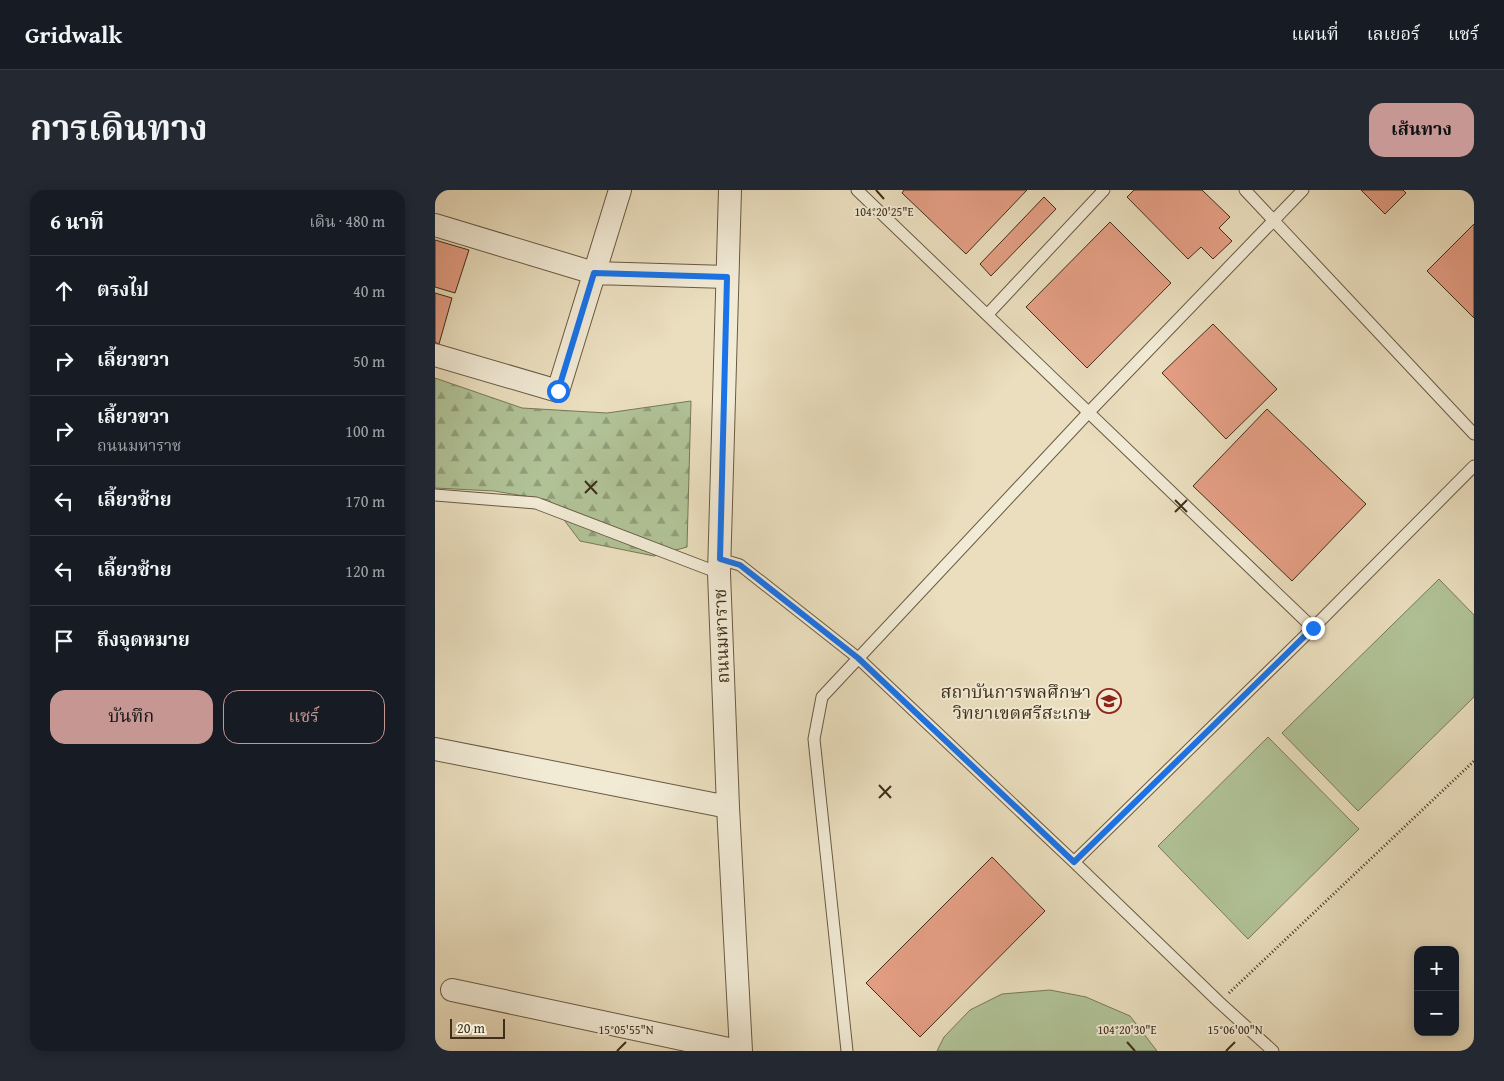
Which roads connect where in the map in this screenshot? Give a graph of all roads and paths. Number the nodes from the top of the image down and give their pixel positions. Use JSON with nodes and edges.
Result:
{"nodes":[{"id":1,"x":620,"y":190,"type":"edge"},
{"id":2,"x":730,"y":190,"type":"edge"},
{"id":3,"x":857,"y":190,"type":"edge"},
{"id":4,"x":1104,"y":190,"type":"edge"},
{"id":5,"x":1245,"y":190,"type":"edge"},
{"id":6,"x":1303,"y":190,"type":"edge"},
{"id":7,"x":1273,"y":220,"type":"junction"},
{"id":8,"x":435,"y":225,"type":"edge"},
{"id":9,"x":594,"y":273,"type":"junction"},
{"id":10,"x":727,"y":277,"type":"junction"},
{"id":11,"x":987,"y":315,"type":"junction"},
{"id":12,"x":435,"y":355,"type":"edge"},
{"id":13,"x":1089,"y":412,"type":"junction"},
{"id":14,"x":1474,"y":434,"type":"edge"},
{"id":15,"x":1474,"y":466,"type":"edge"},
{"id":16,"x":435,"y":495,"type":"edge"},
{"id":17,"x":720,"y":566,"type":"junction"},
{"id":18,"x":1313,"y":628,"type":"junction"},
{"id":19,"x":858,"y":658,"type":"junction"},
{"id":20,"x":435,"y":749,"type":"edge"},
{"id":21,"x":1474,"y":762,"type":"edge"},
{"id":22,"x":728,"y":807,"type":"junction"},
{"id":23,"x":1074,"y":862,"type":"junction"},
{"id":24,"x":452,"y":990,"type":"dead end"},
{"id":25,"x":1219,"y":1002,"type":"junction"},
{"id":26,"x":740,"y":1051,"type":"edge"},
{"id":27,"x":847,"y":1051,"type":"edge"},
{"id":28,"x":1273,"y":1051,"type":"edge"}],
"edges":[{"from":1,"to":9,"type":"street"},
{"from":2,"to":10,"type":"street","name":"ถนนมหาราช"},
{"from":3,"to":11,"type":"lane"},
{"from":4,"to":11,"type":"lane"},
{"from":5,"to":7,"type":"lane"},
{"from":6,"to":7,"type":"lane"},
{"from":7,"to":13,"type":"lane"},
{"from":7,"to":14,"type":"lane"},
{"from":8,"to":9,"type":"street"},
{"from":9,"to":10,"type":"street"},
{"from":9,"to":12,"type":"street"},
{"from":10,"to":17,"type":"street","name":"ถนนมหาราช"},
{"from":11,"to":13,"type":"lane"},
{"from":13,"to":18,"type":"lane"},
{"from":13,"to":19,"type":"lane"},
{"from":15,"to":18,"type":"lane"},
{"from":16,"to":17,"type":"lane"},
{"from":17,"to":19,"type":"lane"},
{"from":17,"to":22,"type":"street","name":"ถนนมหาราช"},
{"from":18,"to":23,"type":"lane"},
{"from":19,"to":23,"type":"lane"},
{"from":19,"to":27,"type":"lane"},
{"from":20,"to":22,"type":"street"},
{"from":21,"to":25,"type":"path"},
{"from":22,"to":26,"type":"street","name":"ถนนมหาราช"},
{"from":23,"to":25,"type":"lane"},
{"from":24,"to":26,"type":"street"},
{"from":25,"to":28,"type":"lane"}]}
